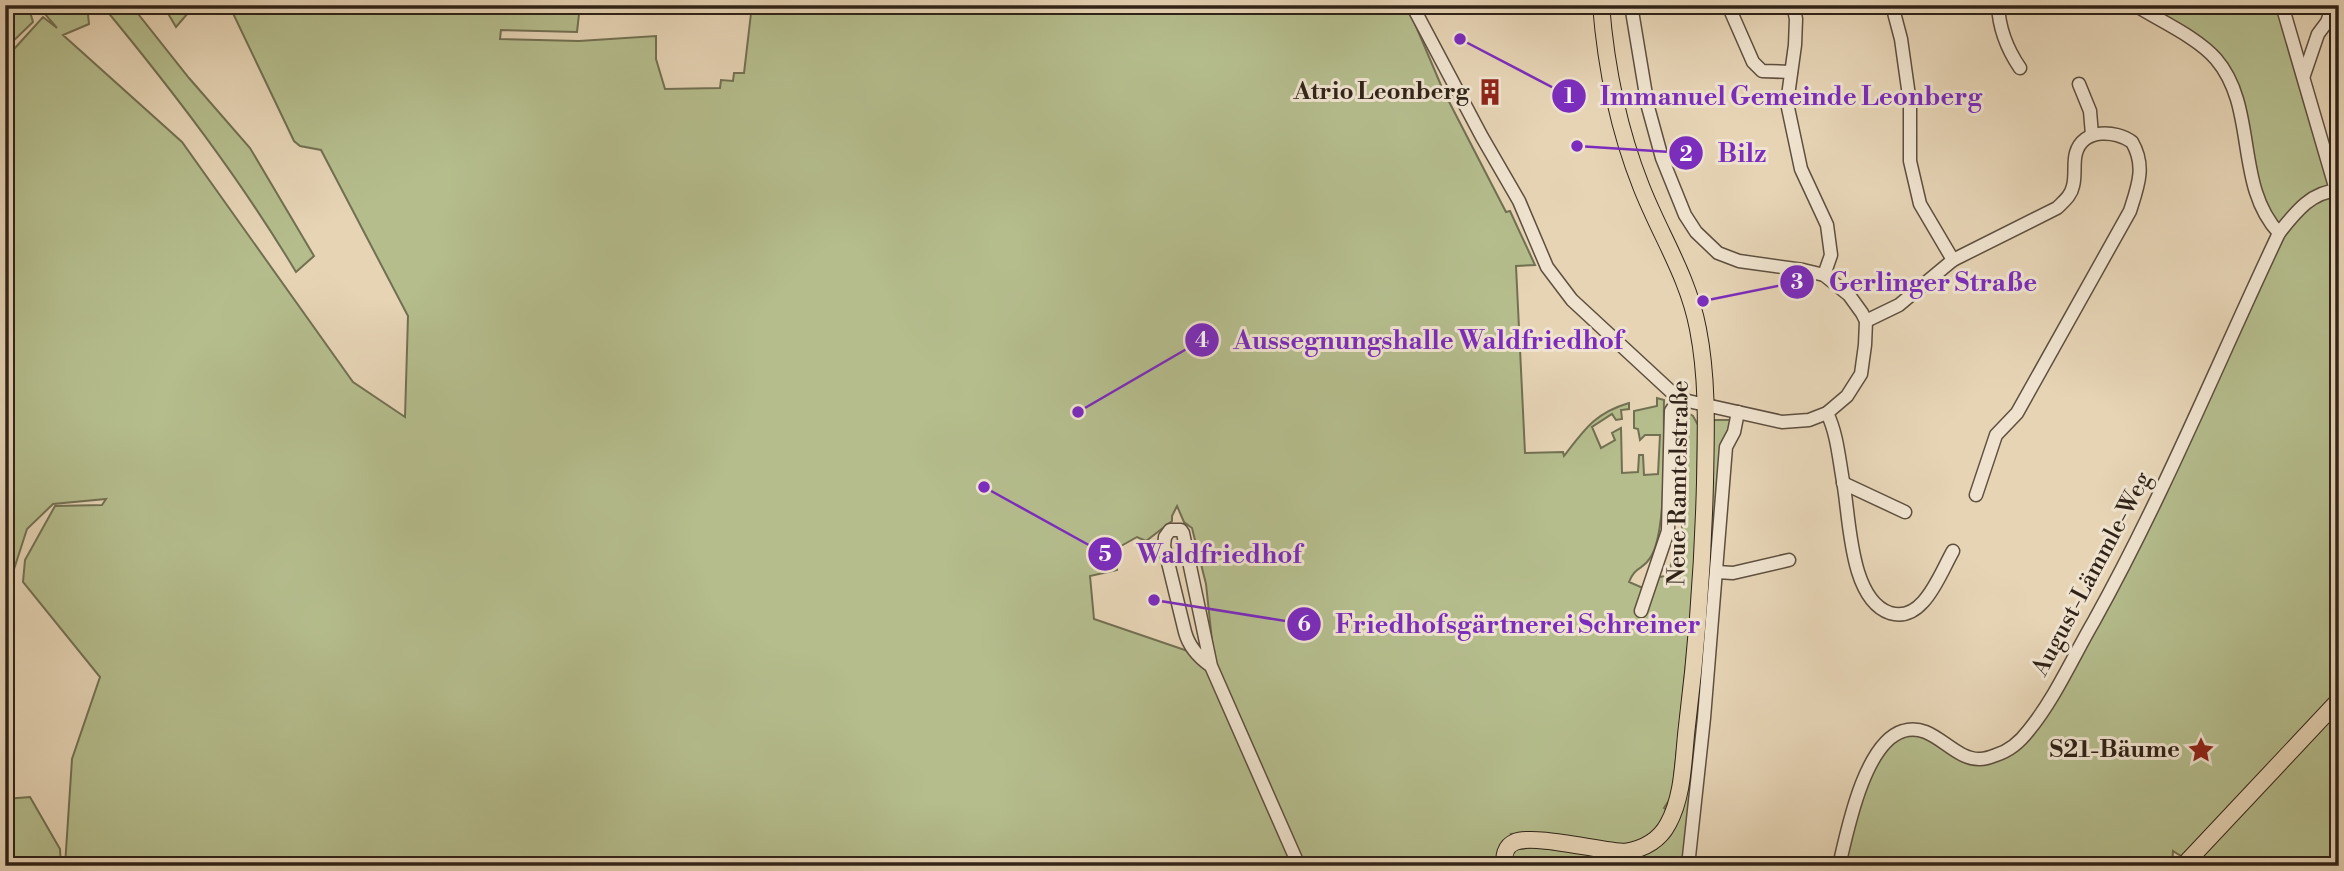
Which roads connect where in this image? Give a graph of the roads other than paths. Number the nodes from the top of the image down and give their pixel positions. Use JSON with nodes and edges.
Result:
{"nodes":[{"id":1,"x":1412,"y":5,"type":"edge"},
{"id":2,"x":1601,"y":5,"type":"edge"},
{"id":3,"x":1631,"y":5,"type":"edge"},
{"id":4,"x":1728,"y":5,"type":"edge"},
{"id":5,"x":1793,"y":5,"type":"edge"},
{"id":6,"x":1892,"y":5,"type":"edge"},
{"id":7,"x":1998,"y":5,"type":"edge"},
{"id":8,"x":2135,"y":5,"type":"edge"},
{"id":9,"x":2282,"y":5,"type":"edge"},
{"id":10,"x":2331,"y":11,"type":"dead end"},
{"id":11,"x":2020,"y":68,"type":"dead end"},
{"id":12,"x":1791,"y":72,"type":"junction"},
{"id":13,"x":2304,"y":75,"type":"junction"},
{"id":14,"x":2079,"y":84,"type":"dead end"},
{"id":15,"x":2092,"y":135,"type":"junction"},
{"id":16,"x":2337,"y":190,"type":"edge"},
{"id":17,"x":2279,"y":233,"type":"junction"},
{"id":18,"x":1953,"y":260,"type":"junction"},
{"id":19,"x":1824,"y":275,"type":"junction"},
{"id":20,"x":1866,"y":321,"type":"junction"},
{"id":21,"x":1679,"y":399,"type":"junction"},
{"id":22,"x":1706,"y":403,"type":"junction"},
{"id":23,"x":1738,"y":412,"type":"junction"},
{"id":24,"x":1826,"y":413,"type":"junction"},
{"id":25,"x":1843,"y":483,"type":"junction"},
{"id":26,"x":1976,"y":495,"type":"dead end"},
{"id":27,"x":1905,"y":512,"type":"dead end"},
{"id":28,"x":1953,"y":551,"type":"dead end"},
{"id":29,"x":1789,"y":560,"type":"dead end"},
{"id":30,"x":1717,"y":572,"type":"junction"},
{"id":31,"x":1641,"y":611,"type":"dead end"},
{"id":32,"x":1211,"y":666,"type":"junction"},
{"id":33,"x":2339,"y":700,"type":"edge"},
{"id":34,"x":1299,"y":866,"type":"edge"},
{"id":35,"x":1505,"y":866,"type":"edge"},
{"id":36,"x":1688,"y":866,"type":"edge"},
{"id":37,"x":1839,"y":866,"type":"edge"},
{"id":38,"x":2183,"y":866,"type":"edge"}],
"edges":[{"from":1,"to":21,"type":"street"},
{"from":2,"to":22,"type":"main road","name":"Neue Ramtelstraße"},
{"from":3,"to":19,"type":"street"},
{"from":4,"to":12,"type":"street"},
{"from":5,"to":12,"type":"street"},
{"from":6,"to":18,"type":"street"},
{"from":7,"to":11,"type":"street"},
{"from":8,"to":17,"type":"street"},
{"from":9,"to":13,"type":"street"},
{"from":10,"to":13,"type":"street"},
{"from":12,"to":19,"type":"street"},
{"from":13,"to":16,"type":"street"},
{"from":14,"to":15,"type":"street"},
{"from":15,"to":18,"type":"street"},
{"from":15,"to":26,"type":"street"},
{"from":16,"to":17,"type":"street","name":"August-Lämmle-Weg"},
{"from":17,"to":37,"type":"street","name":"August-Lämmle-Weg"},
{"from":18,"to":20,"type":"street"},
{"from":19,"to":20,"type":"street"},
{"from":20,"to":24,"type":"street"},
{"from":21,"to":22,"type":"street"},
{"from":21,"to":31,"type":"street"},
{"from":22,"to":23,"type":"street"},
{"from":22,"to":35,"type":"main road","name":"Neue Ramtelstraße"},
{"from":23,"to":24,"type":"street"},
{"from":23,"to":30,"type":"street"},
{"from":24,"to":25,"type":"street"},
{"from":25,"to":27,"type":"street"},
{"from":25,"to":28,"type":"street"},
{"from":29,"to":30,"type":"street"},
{"from":30,"to":36,"type":"street"},
{"from":32,"to":32,"type":"street"},
{"from":32,"to":34,"type":"street"},
{"from":33,"to":38,"type":"main road"}]}
